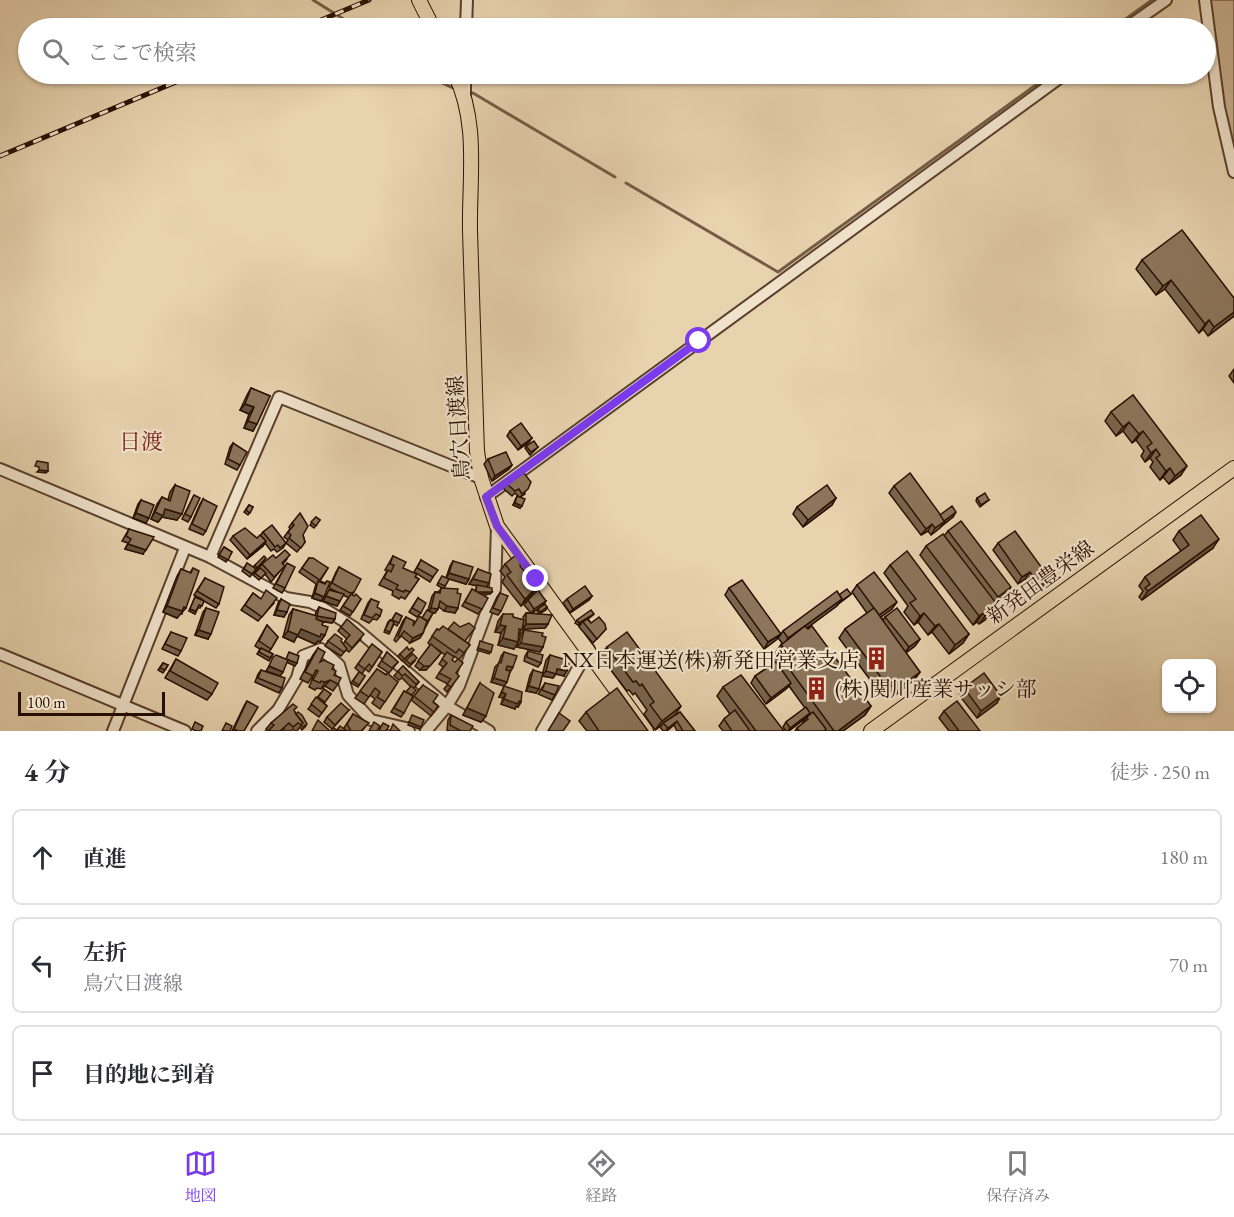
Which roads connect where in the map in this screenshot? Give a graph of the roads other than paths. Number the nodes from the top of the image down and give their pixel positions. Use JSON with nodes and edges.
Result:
{"nodes":[{"id":1,"x":419,"y":0,"type":"edge"},
{"id":2,"x":467,"y":0,"type":"edge"},
{"id":3,"x":1166,"y":0,"type":"edge"},
{"id":4,"x":1205,"y":0,"type":"edge"},
{"id":5,"x":428,"y":18,"type":"edge"},
{"id":6,"x":466,"y":18,"type":"edge"},
{"id":7,"x":1140,"y":18,"type":"edge"},
{"id":8,"x":1207,"y":18,"type":"edge"},
{"id":9,"x":460,"y":84,"type":"edge"},
{"id":10,"x":465,"y":84,"type":"edge"},
{"id":11,"x":1051,"y":84,"type":"edge"},
{"id":12,"x":1216,"y":84,"type":"edge"},
{"id":13,"x":465,"y":94,"type":"junction"},
{"id":14,"x":1234,"y":172,"type":"edge"},
{"id":15,"x":1234,"y":468,"type":"edge"},
{"id":16,"x":0,"y":469,"type":"edge"},
{"id":17,"x":480,"y":478,"type":"junction"},
{"id":18,"x":486,"y":497,"type":"junction"},
{"id":19,"x":497,"y":526,"type":"junction"},
{"id":20,"x":185,"y":548,"type":"junction"},
{"id":21,"x":210,"y":557,"type":"junction"},
{"id":22,"x":589,"y":649,"type":"junction"},
{"id":23,"x":0,"y":654,"type":"edge"},
{"id":24,"x":124,"y":706,"type":"junction"},
{"id":25,"x":447,"y":706,"type":"junction"},
{"id":26,"x":113,"y":731,"type":"edge"},
{"id":27,"x":184,"y":731,"type":"edge"},
{"id":28,"x":257,"y":731,"type":"edge"},
{"id":29,"x":409,"y":731,"type":"edge"},
{"id":30,"x":426,"y":731,"type":"edge"},
{"id":31,"x":489,"y":731,"type":"edge"},
{"id":32,"x":542,"y":731,"type":"edge"},
{"id":33,"x":646,"y":731,"type":"edge"},
{"id":34,"x":871,"y":731,"type":"edge"}],
"edges":[{"from":1,"to":5,"type":"main road"},
{"from":2,"to":6,"type":"street"},
{"from":3,"to":7,"type":"street"},
{"from":4,"to":8,"type":"street"},
{"from":9,"to":13,"type":"main road","name":"鳥穴日渡線"},
{"from":10,"to":13,"type":"street"},
{"from":11,"to":18,"type":"street"},
{"from":12,"to":14,"type":"street"},
{"from":13,"to":17,"type":"main road","name":"鳥穴日渡線"},
{"from":15,"to":34,"type":"main road","name":"新発田豊栄線"},
{"from":16,"to":20,"type":"street"},
{"from":17,"to":18,"type":"main road","name":"鳥穴日渡線"},
{"from":17,"to":21,"type":"street"},
{"from":18,"to":19,"type":"main road","name":"鳥穴日渡線"},
{"from":19,"to":22,"type":"main road","name":"鳥穴日渡線"},
{"from":19,"to":25,"type":"street"},
{"from":20,"to":21,"type":"street"},
{"from":20,"to":24,"type":"street"},
{"from":21,"to":25,"type":"street"},
{"from":22,"to":32,"type":"street"},
{"from":22,"to":33,"type":"main road","name":"鳥穴日渡線"},
{"from":23,"to":24,"type":"street"},
{"from":24,"to":26,"type":"street"},
{"from":24,"to":27,"type":"street"},
{"from":25,"to":30,"type":"street"},
{"from":25,"to":31,"type":"street"},
{"from":28,"to":29,"type":"street"}]}
